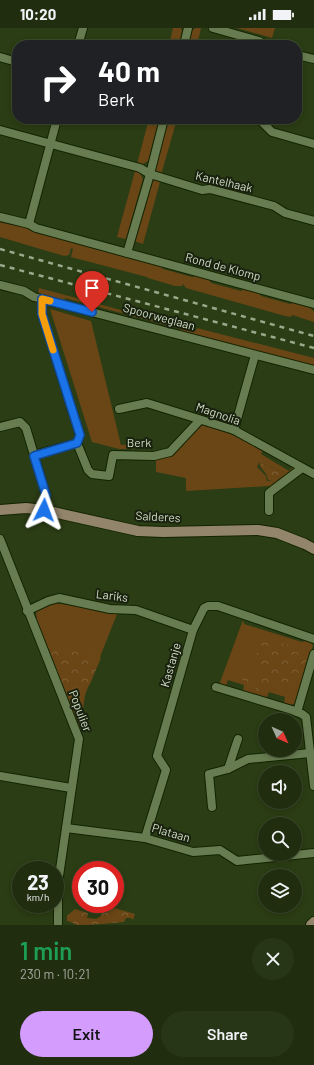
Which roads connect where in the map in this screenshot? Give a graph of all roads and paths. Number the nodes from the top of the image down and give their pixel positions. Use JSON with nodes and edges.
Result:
{"nodes":[{"id":1,"x":83,"y":28,"type":"edge"},
{"id":2,"x":188,"y":28,"type":"edge"},
{"id":3,"x":213,"y":28,"type":"edge"},
{"id":4,"x":79,"y":40,"type":"edge"},
{"id":5,"x":185,"y":40,"type":"edge"},
{"id":6,"x":256,"y":40,"type":"edge"},
{"id":7,"x":302,"y":56,"type":"edge"},
{"id":8,"x":0,"y":57,"type":"edge"},
{"id":9,"x":314,"y":59,"type":"edge"},
{"id":10,"x":12,"y":61,"type":"edge"},
{"id":11,"x":56,"y":124,"type":"edge"},
{"id":12,"x":163,"y":124,"type":"edge"},
{"id":13,"x":264,"y":124,"type":"edge"},
{"id":14,"x":0,"y":130,"type":"edge"},
{"id":15,"x":50,"y":144,"type":"junction"},
{"id":16,"x":314,"y":144,"type":"edge"},
{"id":17,"x":150,"y":174,"type":"junction"},
{"id":18,"x":0,"y":216,"type":"edge"},
{"id":19,"x":314,"y":221,"type":"edge"},
{"id":20,"x":28,"y":224,"type":"junction"},
{"id":21,"x":127,"y":253,"type":"junction"},
{"id":22,"x":0,"y":285,"type":"edge"},
{"id":23,"x":42,"y":299,"type":"junction"},
{"id":24,"x":314,"y":304,"type":"edge"},
{"id":25,"x":255,"y":355,"type":"junction"},
{"id":26,"x":314,"y":370,"type":"edge"},
{"id":27,"x":119,"y":409,"type":"dead end"},
{"id":28,"x":200,"y":420,"type":"junction"},
{"id":29,"x":0,"y":428,"type":"edge"},
{"id":30,"x":234,"y":430,"type":"junction"},
{"id":31,"x":77,"y":443,"type":"junction"},
{"id":32,"x":34,"y":456,"type":"junction"},
{"id":33,"x":302,"y":468,"type":"junction"},
{"id":34,"x":314,"y":474,"type":"edge"},
{"id":35,"x":0,"y":510,"type":"edge"},
{"id":36,"x":44,"y":510,"type":"junction"},
{"id":37,"x":269,"y":511,"type":"dead end"},
{"id":38,"x":0,"y":539,"type":"edge"},
{"id":39,"x":314,"y":549,"type":"edge"},
{"id":40,"x":28,"y":610,"type":"junction"},
{"id":41,"x":193,"y":630,"type":"junction"},
{"id":42,"x":314,"y":639,"type":"edge"},
{"id":43,"x":314,"y":654,"type":"edge"},
{"id":44,"x":216,"y":688,"type":"dead end"},
{"id":45,"x":297,"y":712,"type":"junction"},
{"id":46,"x":238,"y":739,"type":"dead end"},
{"id":47,"x":310,"y":753,"type":"junction"},
{"id":48,"x":228,"y":769,"type":"junction"},
{"id":49,"x":0,"y":776,"type":"edge"},
{"id":50,"x":314,"y":786,"type":"edge"},
{"id":51,"x":71,"y":788,"type":"junction"},
{"id":52,"x":212,"y":807,"type":"dead end"},
{"id":53,"x":66,"y":828,"type":"junction"},
{"id":54,"x":145,"y":838,"type":"junction"},
{"id":55,"x":314,"y":853,"type":"edge"},
{"id":56,"x":314,"y":922,"type":"edge"},
{"id":57,"x":58,"y":925,"type":"edge"},
{"id":58,"x":311,"y":925,"type":"edge"}],
"edges":[{"from":1,"to":4,"type":"street"},
{"from":2,"to":5,"type":"street"},
{"from":3,"to":6,"type":"street"},
{"from":7,"to":9,"type":"street"},
{"from":8,"to":10,"type":"street"},
{"from":11,"to":15,"type":"street"},
{"from":12,"to":17,"type":"street"},
{"from":13,"to":16,"type":"street"},
{"from":14,"to":15,"type":"street","name":"Kantelhaak"},
{"from":15,"to":17,"type":"street","name":"Kantelhaak"},
{"from":15,"to":20,"type":"street"},
{"from":17,"to":19,"type":"street","name":"Kantelhaak"},
{"from":17,"to":21,"type":"street"},
{"from":18,"to":20,"type":"street","name":"Rond de Klomp"},
{"from":20,"to":21,"type":"street","name":"Rond de Klomp"},
{"from":21,"to":24,"type":"street","name":"Rond de Klomp"},
{"from":22,"to":23,"type":"street","name":"Spoorweglaan"},
{"from":23,"to":25,"type":"street","name":"Spoorweglaan"},
{"from":23,"to":31,"type":"street","name":"Berk"},
{"from":25,"to":26,"type":"street","name":"Spoorweglaan"},
{"from":25,"to":30,"type":"street"},
{"from":27,"to":28,"type":"street","name":"Magnolia"},
{"from":28,"to":30,"type":"street","name":"Magnolia"},
{"from":28,"to":31,"type":"street","name":"Berk"},
{"from":29,"to":32,"type":"street"},
{"from":30,"to":33,"type":"street","name":"Magnolia"},
{"from":31,"to":32,"type":"street"},
{"from":32,"to":36,"type":"street"},
{"from":33,"to":34,"type":"street","name":"Magnolia"},
{"from":33,"to":37,"type":"street"},
{"from":35,"to":36,"type":"street","name":"Salderes"},
{"from":36,"to":39,"type":"street","name":"Salderes"},
{"from":38,"to":40,"type":"street","name":"Populier"},
{"from":40,"to":41,"type":"street","name":"Lariks"},
{"from":40,"to":51,"type":"street","name":"Populier"},
{"from":41,"to":42,"type":"street","name":"Kastanje"},
{"from":41,"to":54,"type":"street","name":"Kastanje"},
{"from":43,"to":45,"type":"street"},
{"from":44,"to":45,"type":"street"},
{"from":45,"to":47,"type":"street"},
{"from":46,"to":48,"type":"street"},
{"from":47,"to":48,"type":"street"},
{"from":47,"to":50,"type":"street"},
{"from":48,"to":52,"type":"street"},
{"from":49,"to":51,"type":"street"},
{"from":51,"to":53,"type":"street","name":"Populier"},
{"from":53,"to":54,"type":"street","name":"Plataan"},
{"from":53,"to":57,"type":"street","name":"Populier"},
{"from":54,"to":55,"type":"street","name":"Plataan"},
{"from":56,"to":58,"type":"street"}]}
